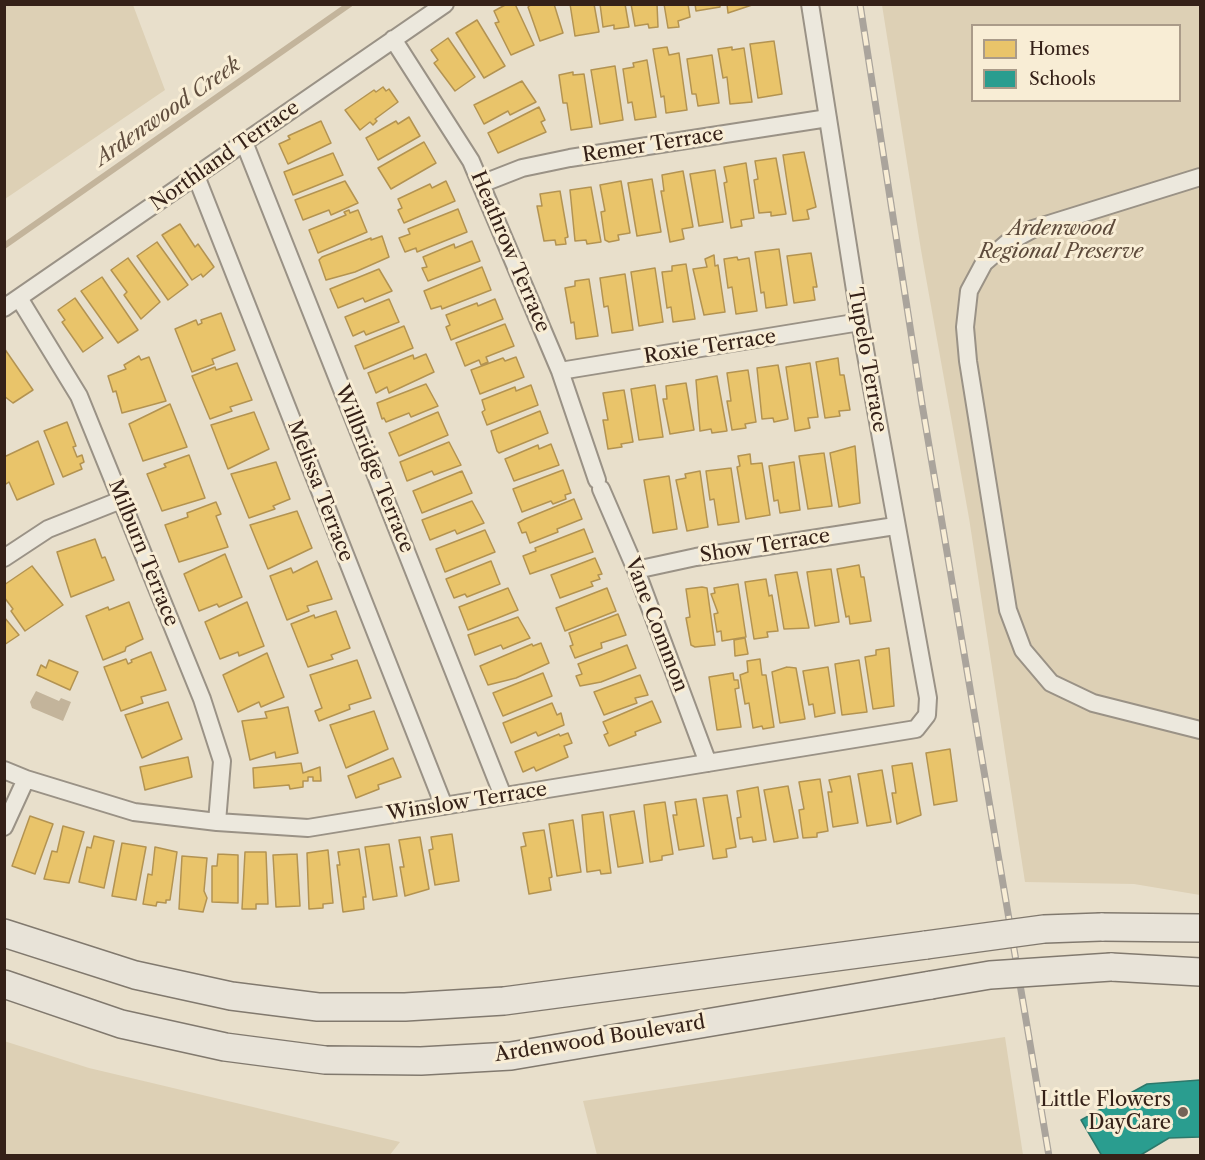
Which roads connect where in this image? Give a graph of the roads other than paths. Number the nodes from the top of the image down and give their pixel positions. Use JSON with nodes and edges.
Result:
{"nodes":[{"id":1,"x":445,"y":4,"type":"edge"},
{"id":2,"x":810,"y":4,"type":"edge"},
{"id":3,"x":393,"y":39,"type":"junction"},
{"id":4,"x":828,"y":118,"type":"junction"},
{"id":5,"x":244,"y":142,"type":"junction"},
{"id":6,"x":196,"y":176,"type":"junction"},
{"id":7,"x":1200,"y":177,"type":"edge"},
{"id":8,"x":481,"y":184,"type":"junction"},
{"id":9,"x":19,"y":298,"type":"junction"},
{"id":10,"x":4,"y":308,"type":"edge"},
{"id":11,"x":860,"y":322,"type":"junction"},
{"id":12,"x":560,"y":371,"type":"junction"},
{"id":13,"x":599,"y":484,"type":"joint"},
{"id":14,"x":122,"y":500,"type":"junction"},
{"id":15,"x":895,"y":526,"type":"junction"},
{"id":16,"x":4,"y":558,"type":"edge"},
{"id":17,"x":636,"y":570,"type":"junction"},
{"id":18,"x":927,"y":715,"type":"joint"},
{"id":19,"x":1200,"y":730,"type":"edge"},
{"id":20,"x":708,"y":763,"type":"junction"},
{"id":21,"x":4,"y":770,"type":"edge"},
{"id":22,"x":26,"y":779,"type":"junction"},
{"id":23,"x":503,"y":796,"type":"junction"},
{"id":24,"x":444,"y":806,"type":"junction"},
{"id":25,"x":217,"y":822,"type":"junction"},
{"id":26,"x":4,"y":827,"type":"edge"},
{"id":27,"x":1200,"y":928,"type":"edge"},
{"id":28,"x":4,"y":933,"type":"edge"},
{"id":29,"x":1200,"y":972,"type":"edge"},
{"id":30,"x":4,"y":984,"type":"edge"}],
"edges":[{"from":1,"to":3,"type":"street","name":"Northland Terrace"},
{"from":2,"to":4,"type":"street","name":"Tupelo Terrace"},
{"from":3,"to":5,"type":"street","name":"Northland Terrace"},
{"from":3,"to":8,"type":"street","name":"Heathrow Terrace"},
{"from":4,"to":8,"type":"street","name":"Remer Terrace"},
{"from":4,"to":11,"type":"street","name":"Tupelo Terrace"},
{"from":5,"to":6,"type":"street","name":"Northland Terrace"},
{"from":5,"to":23,"type":"street","name":"Willbridge Terrace"},
{"from":6,"to":9,"type":"street","name":"Northland Terrace"},
{"from":6,"to":24,"type":"street","name":"Melissa Terrace"},
{"from":7,"to":19,"type":"street"},
{"from":8,"to":12,"type":"street","name":"Heathrow Terrace"},
{"from":9,"to":10,"type":"street","name":"Northland Terrace"},
{"from":9,"to":14,"type":"street","name":"Milburn Terrace"},
{"from":11,"to":12,"type":"street","name":"Roxie Terrace"},
{"from":11,"to":15,"type":"street","name":"Tupelo Terrace"},
{"from":12,"to":13,"type":"street","name":"Heathrow Terrace"},
{"from":13,"to":17,"type":"street","name":"Vane Common"},
{"from":14,"to":16,"type":"street"},
{"from":14,"to":25,"type":"street","name":"Milburn Terrace"},
{"from":15,"to":17,"type":"street","name":"Show Terrace"},
{"from":15,"to":18,"type":"street","name":"Tupelo Terrace"},
{"from":17,"to":20,"type":"street","name":"Vane Common"},
{"from":18,"to":20,"type":"street","name":"Winslow Terrace"},
{"from":20,"to":23,"type":"street","name":"Winslow Terrace"},
{"from":21,"to":22,"type":"street","name":"Winslow Terrace"},
{"from":22,"to":25,"type":"street","name":"Winslow Terrace"},
{"from":22,"to":26,"type":"street"},
{"from":23,"to":24,"type":"street","name":"Winslow Terrace"},
{"from":24,"to":25,"type":"street","name":"Winslow Terrace"},
{"from":27,"to":28,"type":"main road","bridge":true},
{"from":29,"to":30,"type":"main road","name":"Ardenwood Boulevard","bridge":true}]}
